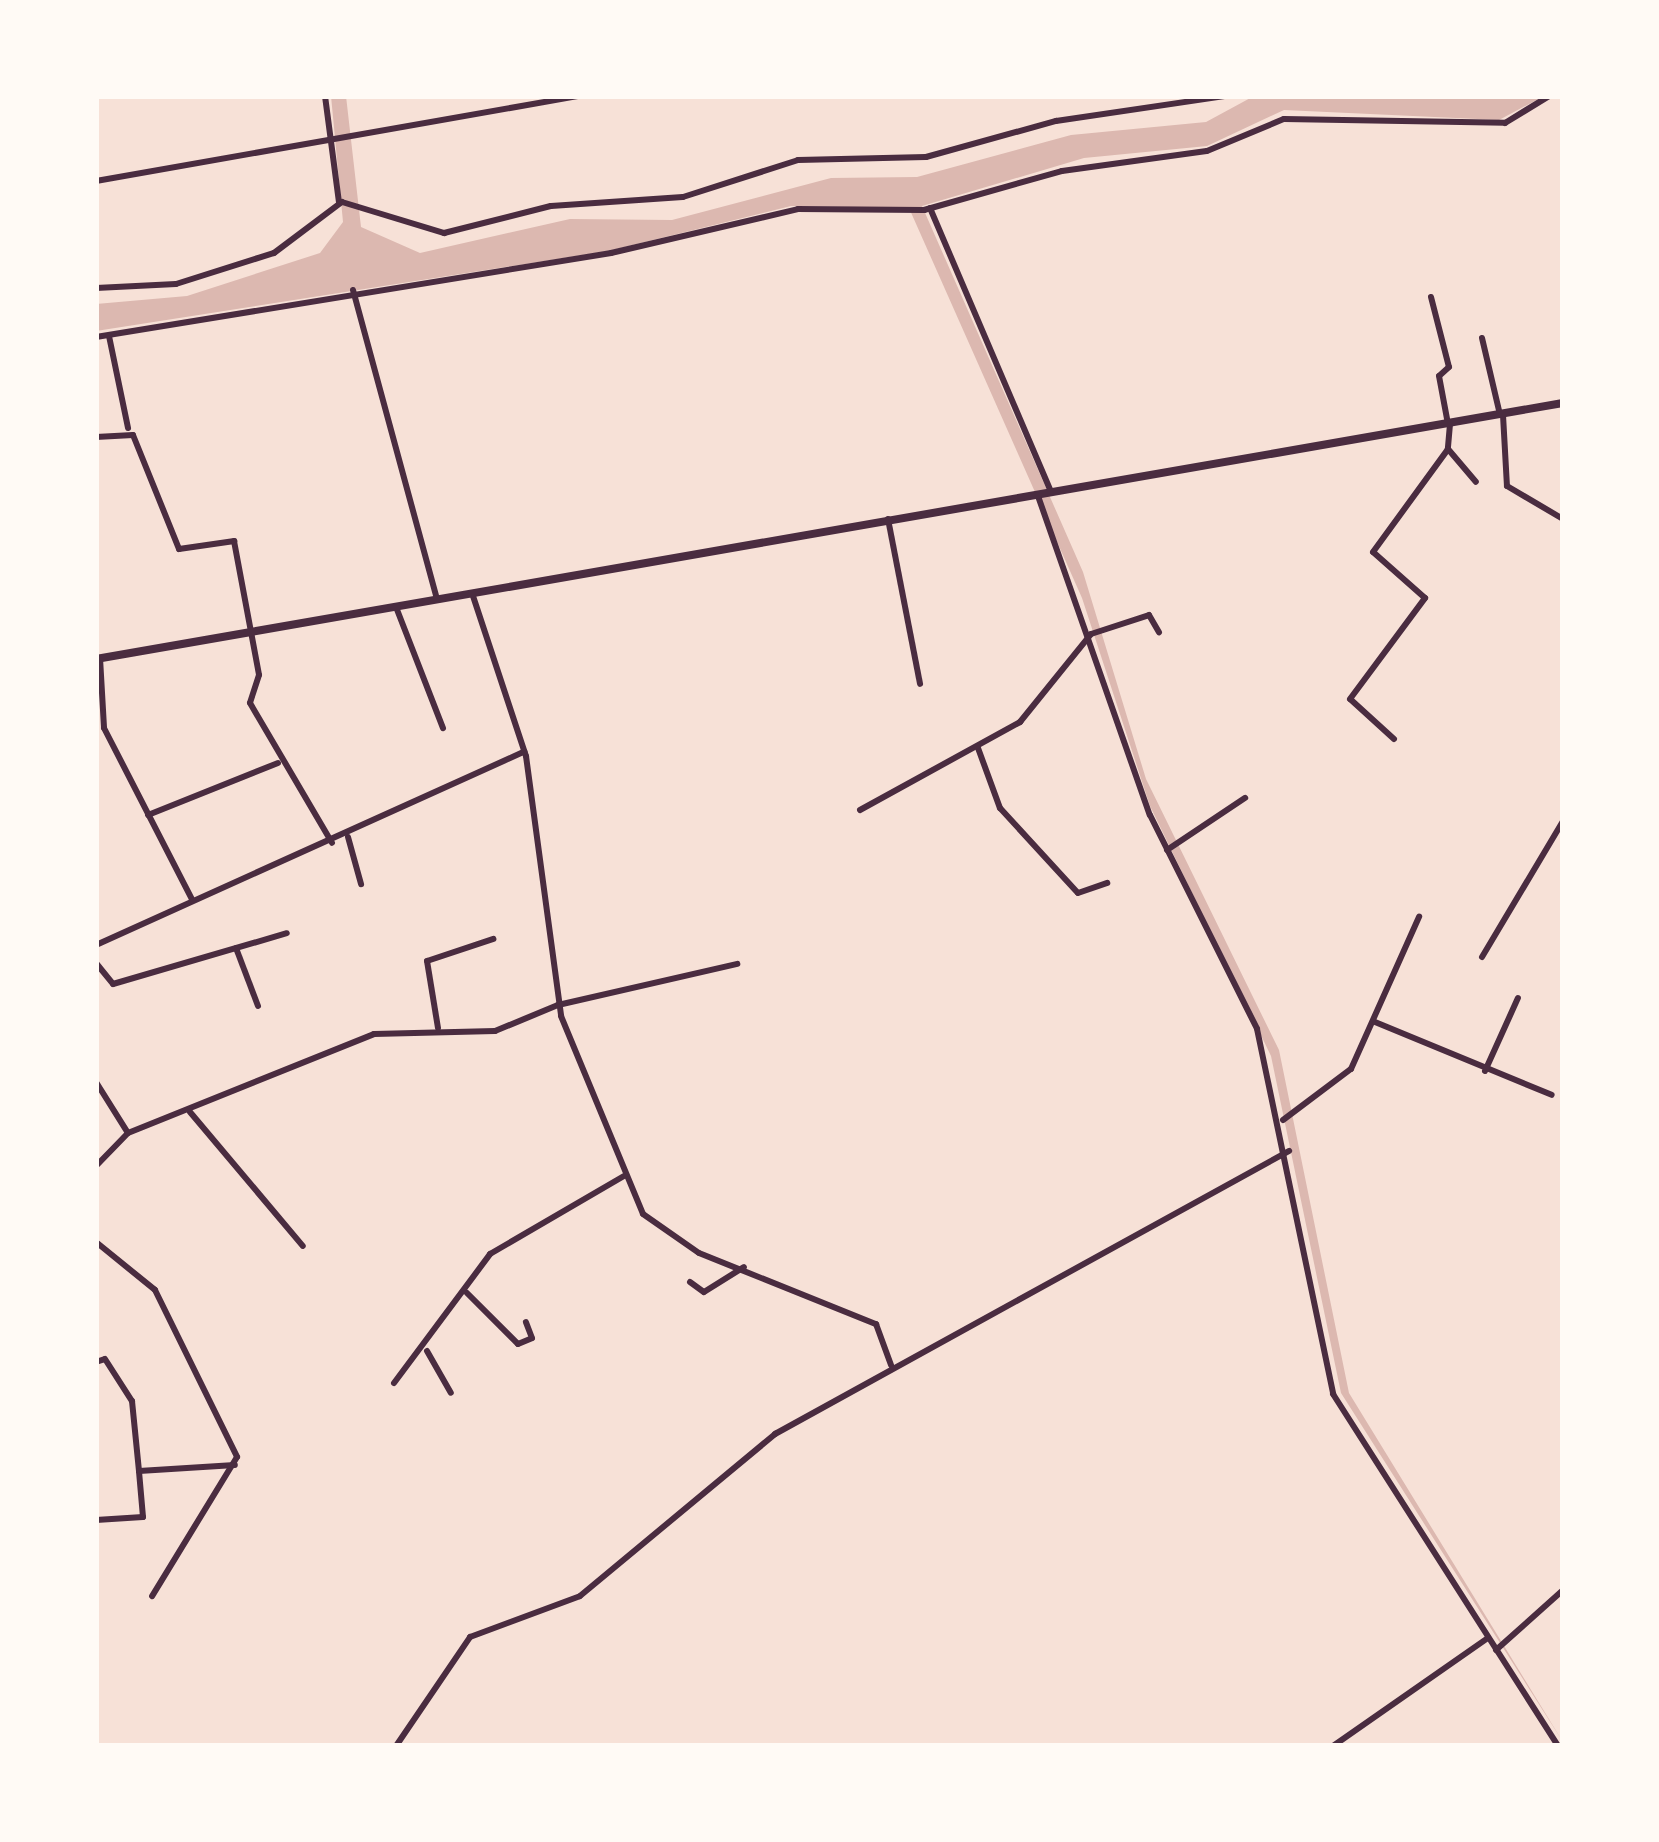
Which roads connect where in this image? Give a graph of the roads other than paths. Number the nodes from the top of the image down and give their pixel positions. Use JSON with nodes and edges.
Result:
{"nodes":[{"id":1,"x":325,"y":96,"type":"edge"},
{"id":2,"x":578,"y":96,"type":"edge"},
{"id":3,"x":1226,"y":96,"type":"edge"},
{"id":4,"x":1549,"y":96,"type":"edge"},
{"id":5,"x":332,"y":137,"type":"junction"},
{"id":6,"x":96,"y":181,"type":"edge"},
{"id":7,"x":340,"y":203,"type":"junction"},
{"id":8,"x":927,"y":209,"type":"junction"},
{"id":9,"x":96,"y":288,"type":"edge"},
{"id":10,"x":352,"y":290,"type":"junction"},
{"id":11,"x":1431,"y":297,"type":"dead end"},
{"id":12,"x":109,"y":335,"type":"junction"},
{"id":13,"x":96,"y":337,"type":"edge"},
{"id":14,"x":1482,"y":338,"type":"dead end"},
{"id":15,"x":1563,"y":404,"type":"edge"},
{"id":16,"x":1501,"y":415,"type":"junction"},
{"id":17,"x":1449,"y":424,"type":"junction"},
{"id":18,"x":128,"y":428,"type":"junction"},
{"id":19,"x":96,"y":437,"type":"edge"},
{"id":20,"x":1448,"y":448,"type":"junction"},
{"id":21,"x":1475,"y":482,"type":"dead end"},
{"id":22,"x":1049,"y":490,"type":"junction"},
{"id":23,"x":1036,"y":492,"type":"junction"},
{"id":24,"x":888,"y":519,"type":"junction"},
{"id":25,"x":1563,"y":519,"type":"edge"},
{"id":26,"x":472,"y":593,"type":"junction"},
{"id":27,"x":437,"y":600,"type":"junction"},
{"id":28,"x":396,"y":607,"type":"junction"},
{"id":29,"x":1159,"y":632,"type":"dead end"},
{"id":30,"x":248,"y":633,"type":"junction"},
{"id":31,"x":1091,"y":634,"type":"junction"},
{"id":32,"x":98,"y":659,"type":"edge"},
{"id":33,"x":920,"y":684,"type":"dead end"},
{"id":34,"x":442,"y":728,"type":"dead end"},
{"id":35,"x":1394,"y":739,"type":"dead end"},
{"id":36,"x":978,"y":748,"type":"junction"},
{"id":37,"x":524,"y":752,"type":"junction"},
{"id":38,"x":278,"y":763,"type":"junction"},
{"id":39,"x":1245,"y":798,"type":"dead end"},
{"id":40,"x":860,"y":810,"type":"dead end"},
{"id":41,"x":148,"y":815,"type":"junction"},
{"id":42,"x":1563,"y":821,"type":"edge"},
{"id":43,"x":348,"y":837,"type":"junction"},
{"id":44,"x":332,"y":843,"type":"junction"},
{"id":45,"x":1168,"y":850,"type":"junction"},
{"id":46,"x":1107,"y":883,"type":"dead end"},
{"id":47,"x":361,"y":884,"type":"dead end"},
{"id":48,"x":192,"y":899,"type":"junction"},
{"id":49,"x":1419,"y":917,"type":"dead end"},
{"id":50,"x":287,"y":933,"type":"dead end"},
{"id":51,"x":493,"y":939,"type":"dead end"},
{"id":52,"x":96,"y":945,"type":"edge"},
{"id":53,"x":236,"y":948,"type":"junction"},
{"id":54,"x":1482,"y":957,"type":"dead end"},
{"id":55,"x":96,"y":963,"type":"edge"},
{"id":56,"x":737,"y":964,"type":"dead end"},
{"id":57,"x":1518,"y":998,"type":"dead end"},
{"id":58,"x":558,"y":1005,"type":"junction"},
{"id":59,"x":258,"y":1006,"type":"dead end"},
{"id":60,"x":1375,"y":1022,"type":"junction"},
{"id":61,"x":438,"y":1028,"type":"junction"},
{"id":62,"x":1485,"y":1071,"type":"junction"},
{"id":63,"x":96,"y":1082,"type":"edge"},
{"id":64,"x":1552,"y":1094,"type":"dead end"},
{"id":65,"x":190,"y":1112,"type":"junction"},
{"id":66,"x":1284,"y":1120,"type":"junction"},
{"id":67,"x":128,"y":1133,"type":"junction"},
{"id":68,"x":1289,"y":1150,"type":"junction"},
{"id":69,"x":96,"y":1166,"type":"edge"},
{"id":70,"x":624,"y":1175,"type":"junction"},
{"id":71,"x":96,"y":1242,"type":"edge"},
{"id":72,"x":303,"y":1246,"type":"dead end"},
{"id":73,"x":744,"y":1267,"type":"junction"},
{"id":74,"x":690,"y":1282,"type":"dead end"},
{"id":75,"x":467,"y":1293,"type":"junction"},
{"id":76,"x":526,"y":1322,"type":"dead end"},
{"id":77,"x":428,"y":1351,"type":"junction"},
{"id":78,"x":96,"y":1362,"type":"edge"},
{"id":79,"x":891,"y":1365,"type":"junction"},
{"id":80,"x":394,"y":1383,"type":"dead end"},
{"id":81,"x":451,"y":1393,"type":"dead end"},
{"id":82,"x":238,"y":1464,"type":"junction"},
{"id":83,"x":139,"y":1472,"type":"junction"},
{"id":84,"x":96,"y":1520,"type":"edge"},
{"id":85,"x":1563,"y":1589,"type":"edge"},
{"id":86,"x":152,"y":1596,"type":"dead end"},
{"id":87,"x":1487,"y":1638,"type":"junction"},
{"id":88,"x":1498,"y":1648,"type":"junction"},
{"id":89,"x":396,"y":1746,"type":"edge"},
{"id":90,"x":1333,"y":1746,"type":"edge"},
{"id":91,"x":1558,"y":1746,"type":"edge"}],
"edges":[{"from":1,"to":5,"type":"street"},
{"from":2,"to":5,"type":"street"},
{"from":3,"to":7,"type":"street"},
{"from":4,"to":8,"type":"street"},
{"from":5,"to":6,"type":"street"},
{"from":5,"to":7,"type":"street"},
{"from":7,"to":9,"type":"street"},
{"from":8,"to":10,"type":"street"},
{"from":8,"to":22,"type":"street"},
{"from":10,"to":12,"type":"street"},
{"from":10,"to":27,"type":"street"},
{"from":11,"to":17,"type":"street"},
{"from":12,"to":13,"type":"street"},
{"from":12,"to":18,"type":"street"},
{"from":14,"to":16,"type":"street"},
{"from":15,"to":16,"type":"street"},
{"from":16,"to":17,"type":"street"},
{"from":16,"to":25,"type":"street"},
{"from":17,"to":20,"type":"street"},
{"from":17,"to":22,"type":"street"},
{"from":18,"to":19,"type":"street"},
{"from":18,"to":30,"type":"street"},
{"from":20,"to":21,"type":"street"},
{"from":20,"to":35,"type":"street"},
{"from":22,"to":23,"type":"street"},
{"from":23,"to":24,"type":"street"},
{"from":23,"to":31,"type":"street"},
{"from":24,"to":26,"type":"street"},
{"from":24,"to":33,"type":"street"},
{"from":26,"to":27,"type":"street"},
{"from":26,"to":37,"type":"street"},
{"from":27,"to":28,"type":"street"},
{"from":28,"to":30,"type":"street"},
{"from":28,"to":34,"type":"street"},
{"from":29,"to":31,"type":"street"},
{"from":30,"to":32,"type":"street"},
{"from":30,"to":38,"type":"street"},
{"from":31,"to":36,"type":"street"},
{"from":31,"to":45,"type":"street"},
{"from":32,"to":41,"type":"street"},
{"from":36,"to":40,"type":"street"},
{"from":36,"to":46,"type":"street"},
{"from":37,"to":43,"type":"street"},
{"from":37,"to":58,"type":"street"},
{"from":38,"to":41,"type":"street"},
{"from":38,"to":44,"type":"street"},
{"from":39,"to":45,"type":"street"},
{"from":41,"to":48,"type":"street"},
{"from":42,"to":54,"type":"street"},
{"from":43,"to":44,"type":"street"},
{"from":43,"to":47,"type":"street"},
{"from":44,"to":48,"type":"street"},
{"from":45,"to":66,"type":"street"},
{"from":48,"to":52,"type":"street"},
{"from":49,"to":60,"type":"street"},
{"from":50,"to":53,"type":"street"},
{"from":51,"to":61,"type":"street"},
{"from":53,"to":55,"type":"street"},
{"from":53,"to":59,"type":"street"},
{"from":56,"to":58,"type":"street"},
{"from":57,"to":62,"type":"street"},
{"from":58,"to":61,"type":"street"},
{"from":58,"to":70,"type":"street"},
{"from":60,"to":62,"type":"street"},
{"from":60,"to":66,"type":"street"},
{"from":61,"to":65,"type":"street"},
{"from":62,"to":64,"type":"street"},
{"from":63,"to":67,"type":"street"},
{"from":65,"to":67,"type":"street"},
{"from":65,"to":72,"type":"street"},
{"from":66,"to":68,"type":"street"},
{"from":67,"to":69,"type":"street"},
{"from":68,"to":79,"type":"street"},
{"from":68,"to":87,"type":"street"},
{"from":70,"to":73,"type":"street"},
{"from":70,"to":75,"type":"street"},
{"from":71,"to":82,"type":"street"},
{"from":73,"to":74,"type":"street"},
{"from":73,"to":79,"type":"street"},
{"from":75,"to":76,"type":"street"},
{"from":75,"to":77,"type":"street"},
{"from":77,"to":80,"type":"street"},
{"from":77,"to":81,"type":"street"},
{"from":78,"to":83,"type":"street"},
{"from":79,"to":89,"type":"street"},
{"from":82,"to":83,"type":"street"},
{"from":82,"to":86,"type":"street"},
{"from":83,"to":84,"type":"street"},
{"from":85,"to":88,"type":"street"},
{"from":87,"to":88,"type":"street"},
{"from":87,"to":90,"type":"street"},
{"from":88,"to":91,"type":"street"}]}
